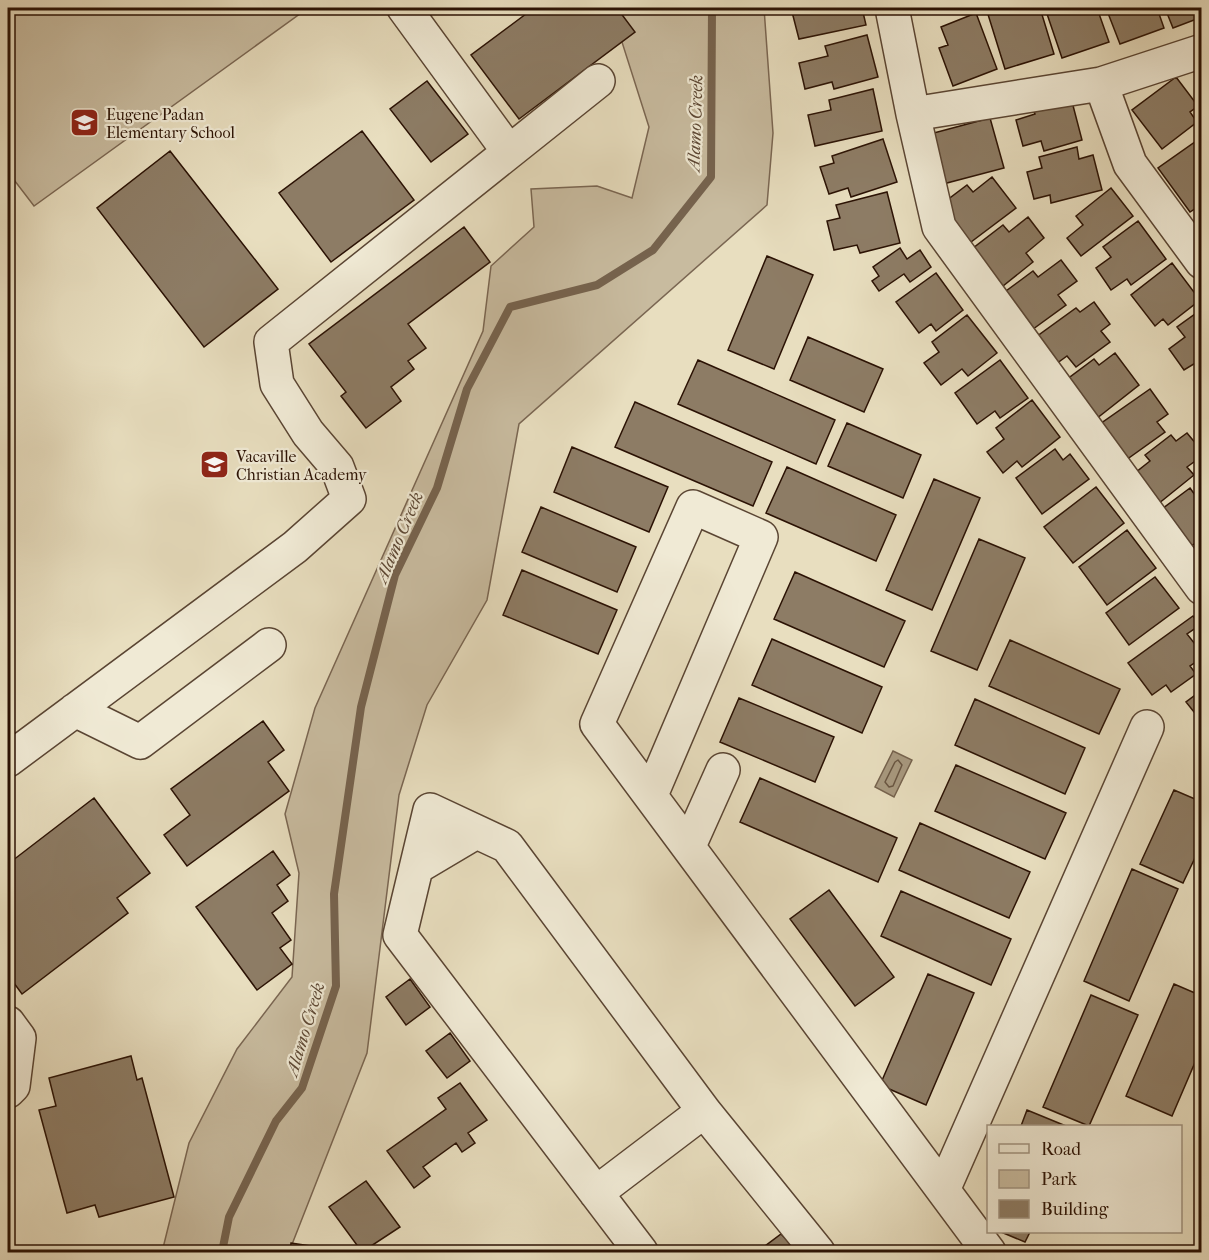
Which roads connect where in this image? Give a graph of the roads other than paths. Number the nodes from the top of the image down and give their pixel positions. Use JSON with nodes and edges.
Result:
{"nodes":[{"id":1,"x":404,"y":8,"type":"edge"},
{"id":2,"x":892,"y":8,"type":"edge"},
{"id":3,"x":1202,"y":51,"type":"edge"},
{"id":4,"x":598,"y":81,"type":"dead end"},
{"id":5,"x":1101,"y":84,"type":"junction"},
{"id":6,"x":913,"y":114,"type":"junction"},
{"id":7,"x":509,"y":152,"type":"junction"},
{"id":8,"x":1202,"y":262,"type":"edge"},
{"id":9,"x":1202,"y":588,"type":"edge"},
{"id":10,"x":269,"y":645,"type":"dead end"},
{"id":11,"x":75,"y":710,"type":"junction"},
{"id":12,"x":1147,"y":727,"type":"dead end"},
{"id":13,"x":8,"y":760,"type":"edge"},
{"id":14,"x":723,"y":770,"type":"dead end"},
{"id":15,"x":651,"y":795,"type":"junction"},
{"id":16,"x":689,"y":846,"type":"junction"},
{"id":17,"x":8,"y":1023,"type":"edge"},
{"id":18,"x":8,"y":1091,"type":"edge"},
{"id":19,"x":704,"y":1111,"type":"junction"},
{"id":20,"x":943,"y":1190,"type":"junction"},
{"id":21,"x":596,"y":1192,"type":"junction"},
{"id":22,"x":641,"y":1252,"type":"edge"},
{"id":23,"x":818,"y":1252,"type":"edge"},
{"id":24,"x":989,"y":1252,"type":"edge"}],
"edges":[{"from":1,"to":7,"type":"lane"},
{"from":2,"to":6,"type":"lane"},
{"from":3,"to":5,"type":"lane"},
{"from":4,"to":7,"type":"lane"},
{"from":5,"to":6,"type":"lane"},
{"from":5,"to":8,"type":"lane"},
{"from":6,"to":9,"type":"lane"},
{"from":7,"to":11,"type":"lane"},
{"from":10,"to":11,"type":"lane"},
{"from":11,"to":13,"type":"lane"},
{"from":12,"to":20,"type":"lane"},
{"from":14,"to":16,"type":"lane"},
{"from":15,"to":15,"type":"lane"},
{"from":15,"to":16,"type":"lane"},
{"from":16,"to":20,"type":"lane"},
{"from":17,"to":18,"type":"lane"},
{"from":19,"to":21,"type":"lane"},
{"from":19,"to":21,"type":"lane"},
{"from":19,"to":23,"type":"lane"},
{"from":20,"to":24,"type":"lane"},
{"from":21,"to":22,"type":"lane"}]}
